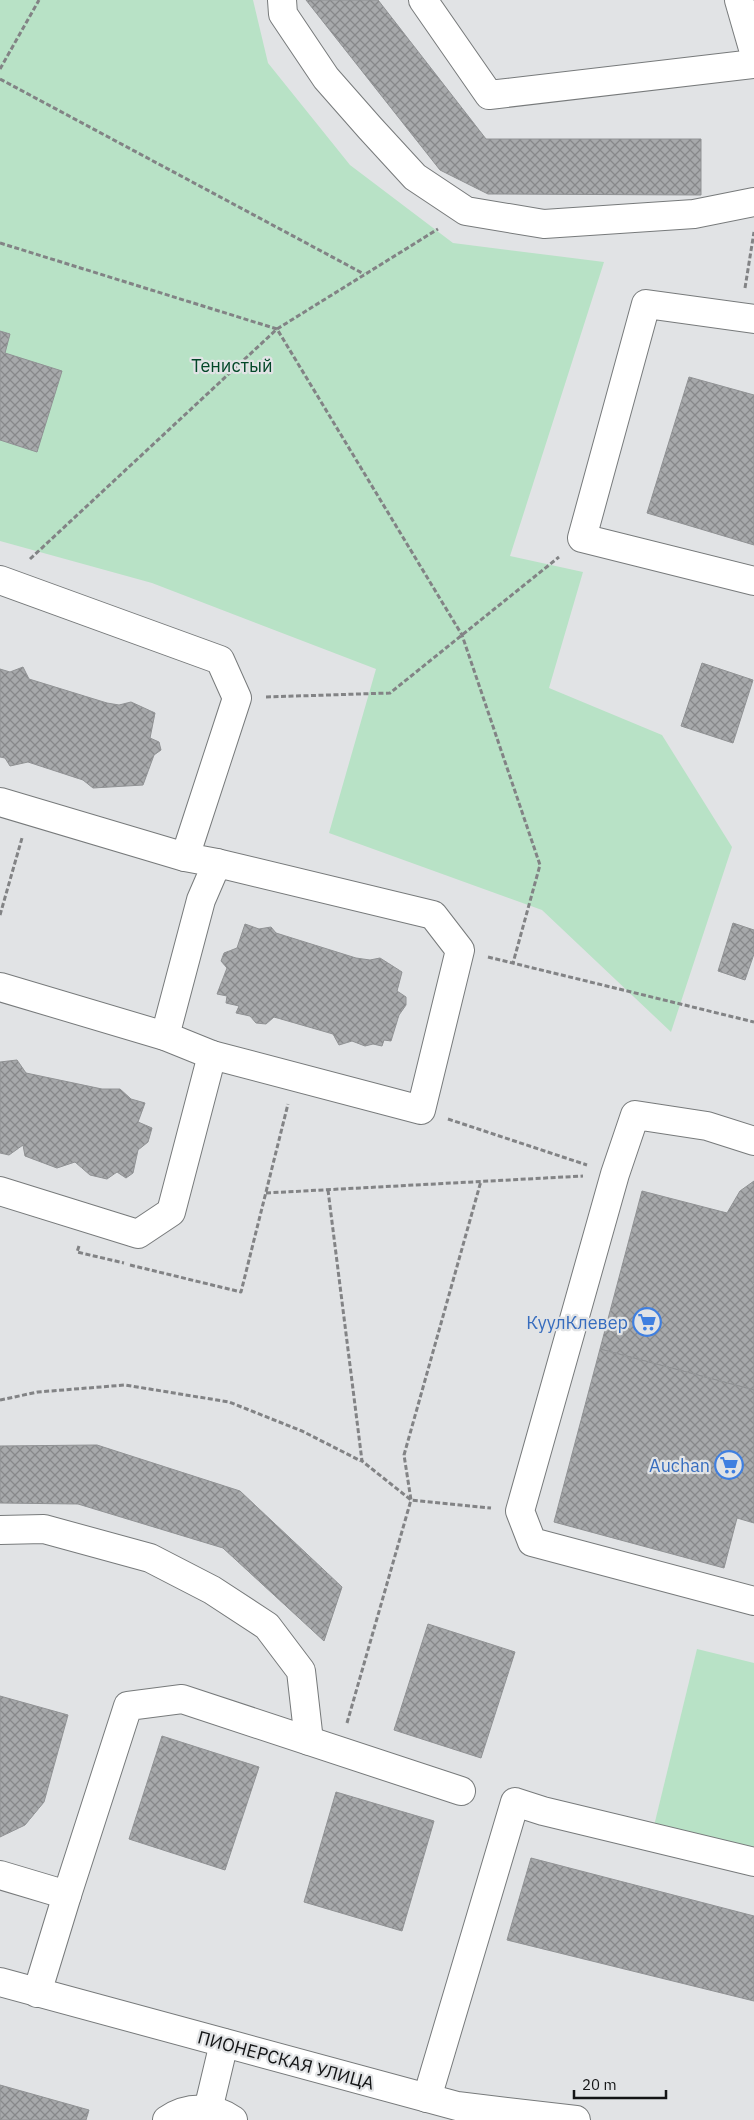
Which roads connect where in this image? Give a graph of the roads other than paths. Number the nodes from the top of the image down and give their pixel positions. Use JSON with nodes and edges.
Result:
{"nodes":[{"id":1,"x":282,"y":0,"type":"edge"},
{"id":2,"x":423,"y":0,"type":"edge"},
{"id":3,"x":739,"y":0,"type":"edge"},
{"id":4,"x":754,"y":52,"type":"edge"},
{"id":5,"x":754,"y":64,"type":"edge"},
{"id":6,"x":754,"y":202,"type":"edge"},
{"id":7,"x":747,"y":318,"type":"edge"},
{"id":8,"x":3,"y":581,"type":"edge"},
{"id":9,"x":754,"y":581,"type":"edge"},
{"id":10,"x":0,"y":802,"type":"edge"},
{"id":11,"x":184,"y":857,"type":"junction"},
{"id":12,"x":217,"y":862,"type":"junction"},
{"id":13,"x":0,"y":987,"type":"edge"},
{"id":14,"x":165,"y":1036,"type":"junction"},
{"id":15,"x":212,"y":1055,"type":"junction"},
{"id":16,"x":754,"y":1141,"type":"edge"},
{"id":17,"x":0,"y":1190,"type":"edge"},
{"id":18,"x":0,"y":1530,"type":"edge"},
{"id":19,"x":754,"y":1601,"type":"edge"},
{"id":20,"x":309,"y":1741,"type":"junction"},
{"id":21,"x":461,"y":1791,"type":"dead end"},
{"id":22,"x":754,"y":1862,"type":"edge"},
{"id":23,"x":0,"y":1875,"type":"edge"},
{"id":24,"x":67,"y":1895,"type":"junction"},
{"id":25,"x":0,"y":1982,"type":"edge"},
{"id":26,"x":37,"y":1993,"type":"junction"},
{"id":27,"x":224,"y":2043,"type":"junction"},
{"id":28,"x":427,"y":2098,"type":"junction"},
{"id":29,"x":221,"y":2115,"type":"edge"},
{"id":30,"x":543,"y":2119,"type":"edge"},
{"id":31,"x":167,"y":2120,"type":"edge"},
{"id":32,"x":576,"y":2120,"type":"edge"}],
"edges":[{"from":1,"to":6,"type":"street"},
{"from":2,"to":5,"type":"street"},
{"from":3,"to":4,"type":"street"},
{"from":7,"to":9,"type":"street"},
{"from":8,"to":11,"type":"street"},
{"from":10,"to":11,"type":"street"},
{"from":11,"to":12,"type":"street"},
{"from":12,"to":14,"type":"street"},
{"from":12,"to":15,"type":"street"},
{"from":13,"to":14,"type":"street"},
{"from":14,"to":15,"type":"street"},
{"from":15,"to":17,"type":"street"},
{"from":16,"to":19,"type":"street"},
{"from":18,"to":20,"type":"street"},
{"from":20,"to":21,"type":"street"},
{"from":20,"to":24,"type":"street"},
{"from":22,"to":28,"type":"street"},
{"from":23,"to":24,"type":"street"},
{"from":24,"to":26,"type":"street"},
{"from":25,"to":26,"type":"street","name":"ПИОНЕРСКАЯ УЛИЦА"},
{"from":26,"to":27,"type":"street","name":"ПИОНЕРСКАЯ УЛИЦА"},
{"from":27,"to":28,"type":"street","name":"ПИОНЕРСКАЯ УЛИЦА"},
{"from":27,"to":29,"type":"street"},
{"from":28,"to":30,"type":"street","name":"ПИОНЕРСКАЯ УЛИЦА"},
{"from":29,"to":31,"type":"street"},
{"from":30,"to":32,"type":"street","name":"ПИОНЕРСКАЯ УЛИЦА"}]}
